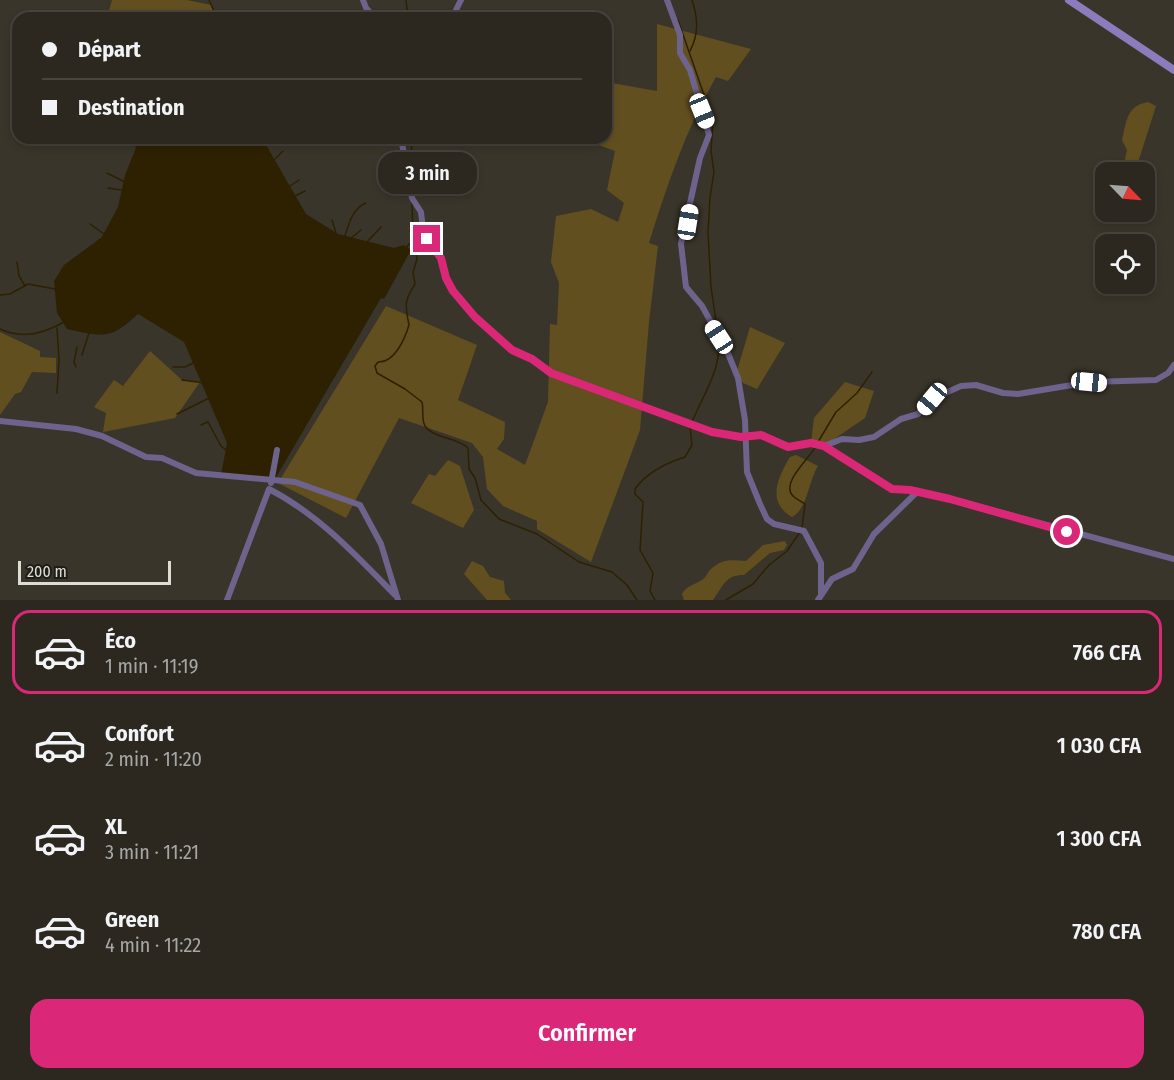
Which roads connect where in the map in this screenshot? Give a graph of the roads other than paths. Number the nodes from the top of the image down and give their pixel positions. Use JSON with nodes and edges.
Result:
{"nodes":[{"id":1,"x":667,"y":0,"type":"edge"},
{"id":2,"x":1069,"y":0,"type":"edge"},
{"id":3,"x":1174,"y":70,"type":"edge"},
{"id":4,"x":404,"y":146,"type":"edge"},
{"id":5,"x":1174,"y":365,"type":"edge"},
{"id":6,"x":0,"y":421,"type":"edge"},
{"id":7,"x":746,"y":436,"type":"junction"},
{"id":8,"x":824,"y":446,"type":"junction"},
{"id":9,"x":277,"y":450,"type":"dead end"},
{"id":10,"x":272,"y":481,"type":"junction"},
{"id":11,"x":269,"y":489,"type":"junction"},
{"id":12,"x":918,"y":492,"type":"junction"},
{"id":13,"x":1174,"y":559,"type":"edge"},
{"id":14,"x":821,"y":593,"type":"junction"},
{"id":15,"x":398,"y":599,"type":"edge"},
{"id":16,"x":227,"y":600,"type":"edge"},
{"id":17,"x":818,"y":600,"type":"edge"}],
"edges":[{"from":1,"to":7,"type":"street"},
{"from":2,"to":3,"type":"street"},
{"from":4,"to":7,"type":"street"},
{"from":5,"to":8,"type":"street"},
{"from":6,"to":10,"type":"street"},
{"from":7,"to":8,"type":"street"},
{"from":7,"to":14,"type":"street"},
{"from":8,"to":12,"type":"street"},
{"from":9,"to":10,"type":"street"},
{"from":10,"to":11,"type":"street"},
{"from":10,"to":15,"type":"street"},
{"from":11,"to":15,"type":"street"},
{"from":11,"to":16,"type":"street"},
{"from":12,"to":13,"type":"street"},
{"from":12,"to":14,"type":"street"},
{"from":14,"to":17,"type":"street"}]}
